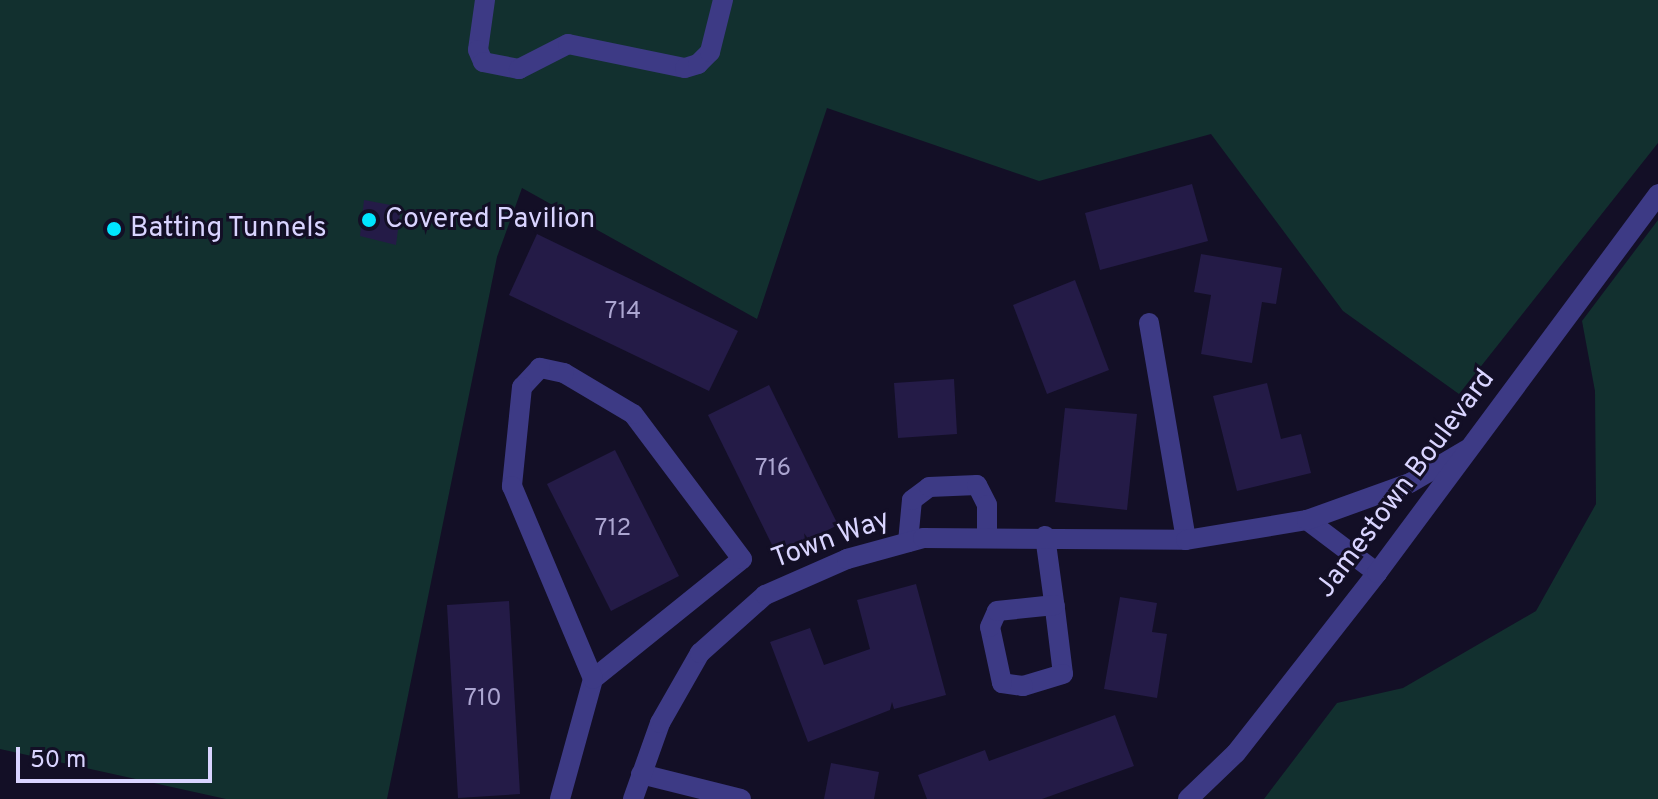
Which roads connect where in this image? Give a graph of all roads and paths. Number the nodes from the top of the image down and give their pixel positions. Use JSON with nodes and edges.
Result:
{"nodes":[{"id":1,"x":485,"y":0,"type":"edge"},
{"id":2,"x":723,"y":0,"type":"edge"},
{"id":3,"x":1658,"y":194,"type":"edge"},
{"id":4,"x":1149,"y":323,"type":"dead end"},
{"id":5,"x":1466,"y":450,"type":"junction"},
{"id":6,"x":1307,"y":520,"type":"junction"},
{"id":7,"x":1045,"y":536,"type":"junction"},
{"id":8,"x":987,"y":537,"type":"junction"},
{"id":9,"x":1186,"y":540,"type":"junction"},
{"id":10,"x":908,"y":542,"type":"junction"},
{"id":11,"x":1377,"y":573,"type":"junction"},
{"id":12,"x":1055,"y":605,"type":"junction"},
{"id":13,"x":593,"y":679,"type":"junction"},
{"id":14,"x":641,"y":774,"type":"junction"},
{"id":15,"x":560,"y":799,"type":"edge"},
{"id":16,"x":633,"y":799,"type":"edge"},
{"id":17,"x":741,"y":799,"type":"edge"},
{"id":18,"x":1188,"y":799,"type":"edge"}],
"edges":[{"from":1,"to":2,"type":"street"},
{"from":3,"to":5,"type":"street","name":"Jamestown Boulevard"},
{"from":4,"to":9,"type":"street"},
{"from":5,"to":6,"type":"street","name":"Town Way"},
{"from":5,"to":11,"type":"street","name":"Jamestown Boulevard"},
{"from":6,"to":9,"type":"street","name":"Town Way"},
{"from":6,"to":11,"type":"street"},
{"from":7,"to":8,"type":"street","name":"Town Way"},
{"from":7,"to":9,"type":"street","name":"Town Way"},
{"from":7,"to":12,"type":"street"},
{"from":8,"to":10,"type":"street","name":"Town Way"},
{"from":8,"to":10,"type":"street"},
{"from":10,"to":14,"type":"street","name":"Town Way"},
{"from":11,"to":18,"type":"street","name":"Jamestown Boulevard"},
{"from":12,"to":12,"type":"street"},
{"from":13,"to":13,"type":"street"},
{"from":13,"to":15,"type":"street"},
{"from":14,"to":16,"type":"street","name":"Town Way"},
{"from":14,"to":17,"type":"street"}]}
